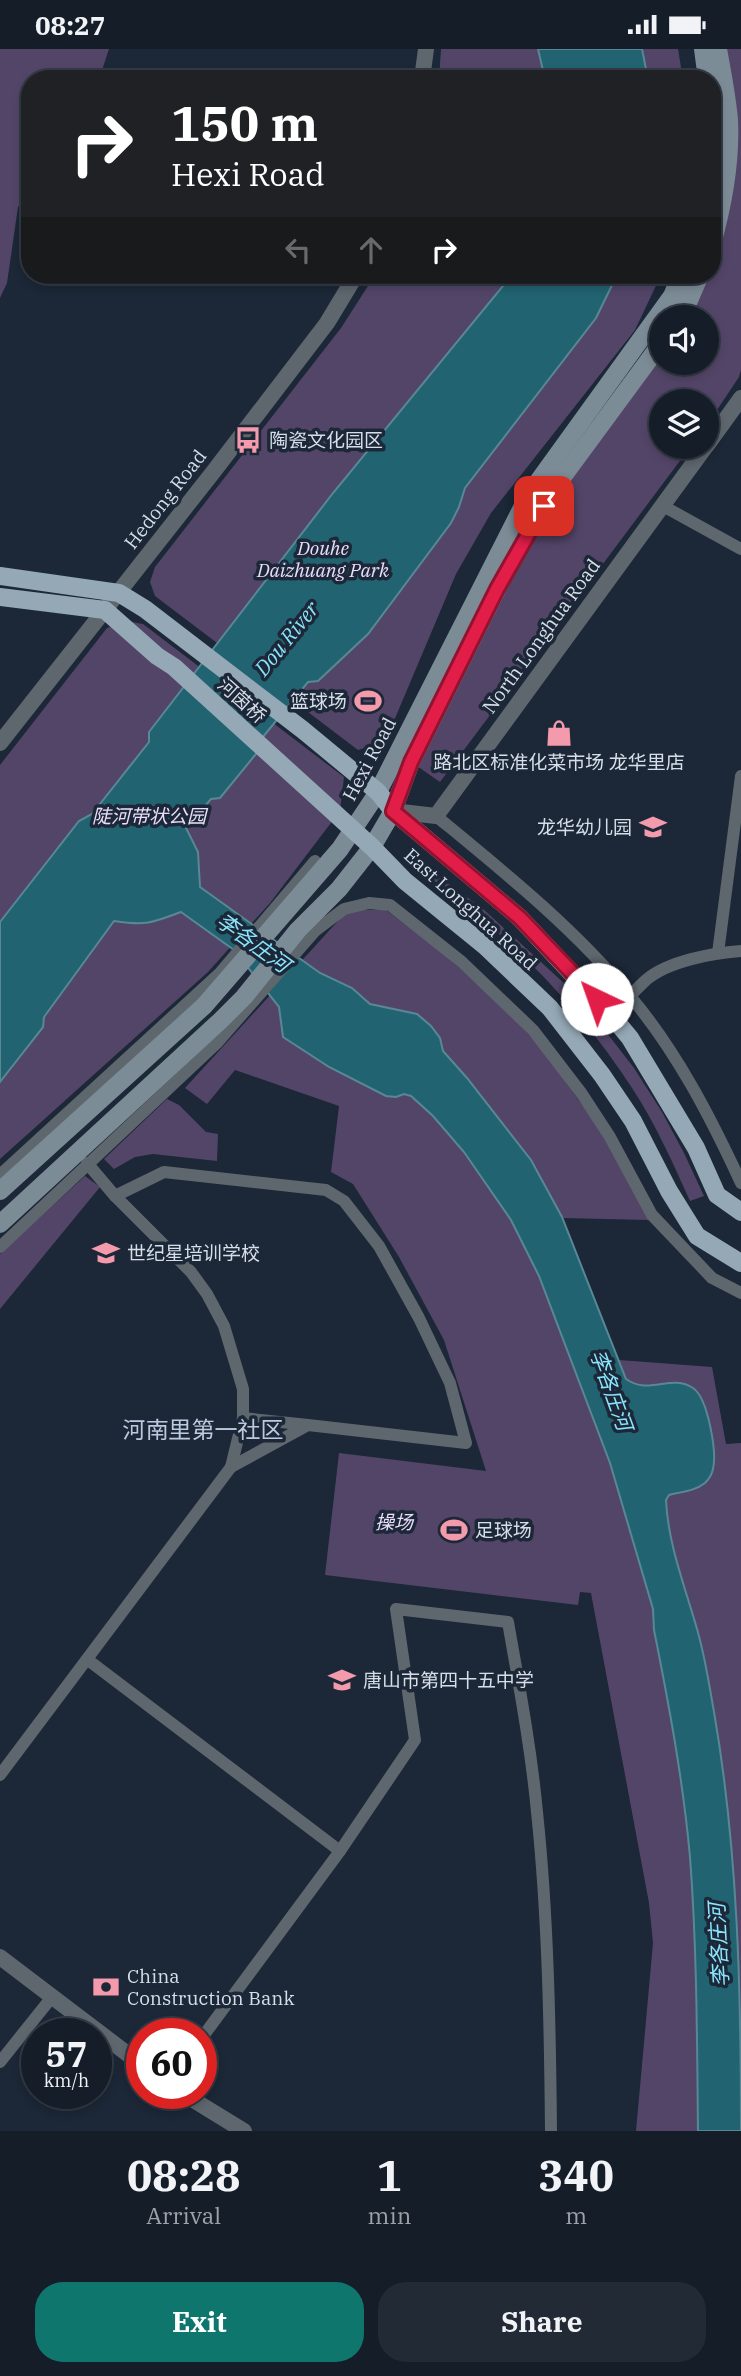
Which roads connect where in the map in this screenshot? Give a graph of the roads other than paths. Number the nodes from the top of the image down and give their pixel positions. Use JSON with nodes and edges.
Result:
{"nodes":[{"id":1,"x":426,"y":49,"type":"edge"},
{"id":2,"x":703,"y":49,"type":"edge"},
{"id":3,"x":718,"y":49,"type":"edge"},
{"id":4,"x":423,"y":70,"type":"edge"},
{"id":5,"x":706,"y":70,"type":"edge"},
{"id":6,"x":721,"y":206,"type":"edge"},
{"id":7,"x":351,"y":284,"type":"edge"},
{"id":8,"x":677,"y":284,"type":"edge"},
{"id":9,"x":696,"y":284,"type":"edge"},
{"id":10,"x":687,"y":305,"type":"edge"},
{"id":11,"x":649,"y":360,"type":"edge"},
{"id":12,"x":741,"y":398,"type":"edge"},
{"id":13,"x":719,"y":429,"type":"edge"},
{"id":14,"x":697,"y":459,"type":"edge"},
{"id":15,"x":663,"y":506,"type":"junction"},
{"id":16,"x":741,"y":549,"type":"edge"},
{"id":17,"x":0,"y":576,"type":"edge"},
{"id":18,"x":119,"y":593,"type":"junction"},
{"id":19,"x":0,"y":597,"type":"edge"},
{"id":20,"x":105,"y":610,"type":"junction"},
{"id":21,"x":0,"y":743,"type":"edge"},
{"id":22,"x":281,"y":763,"type":"joint"},
{"id":23,"x":741,"y":775,"type":"edge"},
{"id":24,"x":378,"y":792,"type":"junction"},
{"id":25,"x":393,"y":811,"type":"junction"},
{"id":26,"x":436,"y":816,"type":"junction"},
{"id":27,"x":353,"y":830,"type":"junction"},
{"id":28,"x":372,"y":847,"type":"junction"},
{"id":29,"x":315,"y":861,"type":"dead end"},
{"id":30,"x":276,"y":916,"type":"junction"},
{"id":31,"x":307,"y":930,"type":"junction"},
{"id":32,"x":741,"y":951,"type":"edge"},
{"id":33,"x":718,"y":953,"type":"junction"},
{"id":34,"x":225,"y":976,"type":"junction"},
{"id":35,"x":631,"y":997,"type":"junction"},
{"id":36,"x":250,"y":998,"type":"junction"},
{"id":37,"x":611,"y":1015,"type":"junction"},
{"id":38,"x":87,"y":1163,"type":"junction"},
{"id":39,"x":0,"y":1175,"type":"edge"},
{"id":40,"x":741,"y":1184,"type":"edge"},
{"id":41,"x":0,"y":1191,"type":"edge"},
{"id":42,"x":115,"y":1196,"type":"junction"},
{"id":43,"x":741,"y":1212,"type":"edge"},
{"id":44,"x":0,"y":1224,"type":"edge"},
{"id":45,"x":0,"y":1247,"type":"edge"},
{"id":46,"x":741,"y":1263,"type":"edge"},
{"id":47,"x":741,"y":1293,"type":"edge"},
{"id":48,"x":243,"y":1418,"type":"junction"},
{"id":49,"x":308,"y":1425,"type":"junction"},
{"id":50,"x":231,"y":1467,"type":"junction"},
{"id":51,"x":88,"y":1660,"type":"junction"},
{"id":52,"x":0,"y":1775,"type":"edge"},
{"id":53,"x":340,"y":1851,"type":"junction"},
{"id":54,"x":0,"y":1957,"type":"edge"},
{"id":55,"x":52,"y":1997,"type":"junction"},
{"id":56,"x":217,"y":2018,"type":"edge"},
{"id":57,"x":126,"y":2053,"type":"edge"},
{"id":58,"x":0,"y":2062,"type":"edge"},
{"id":59,"x":208,"y":2109,"type":"edge"},
{"id":60,"x":244,"y":2131,"type":"edge"},
{"id":61,"x":551,"y":2131,"type":"edge"}],
"edges":[{"from":1,"to":4,"type":"street"},
{"from":2,"to":5,"type":"main road"},
{"from":3,"to":6,"type":"main road"},
{"from":7,"to":18,"type":"street","name":"Hedong Road"},
{"from":8,"to":24,"type":"main road","name":"Hexi Road"},
{"from":9,"to":10,"type":"main road"},
{"from":11,"to":25,"type":"main road","name":"Hexi Road"},
{"from":12,"to":13,"type":"street","name":"North Longhua Road"},
{"from":14,"to":15,"type":"street","name":"North Longhua Road"},
{"from":15,"to":16,"type":"street"},
{"from":15,"to":26,"type":"street","name":"North Longhua Road"},
{"from":17,"to":18,"type":"main road"},
{"from":18,"to":20,"type":"street","name":"Hedong Road"},
{"from":18,"to":24,"type":"main road","name":"East Longhua Road"},
{"from":19,"to":20,"type":"main road"},
{"from":20,"to":21,"type":"street","name":"Hedong Road"},
{"from":20,"to":22,"type":"main road","name":"河茵桥"},
{"from":22,"to":27,"type":"main road","name":"East Longhua Road"},
{"from":23,"to":33,"type":"street"},
{"from":24,"to":25,"type":"main road","name":"East Longhua Road"},
{"from":24,"to":27,"type":"main road","name":"Hexi Road"},
{"from":25,"to":26,"type":"street"},
{"from":25,"to":28,"type":"main road","name":"Hexi Road"},
{"from":25,"to":37,"type":"main road","name":"East Longhua Road"},
{"from":26,"to":35,"type":"street"},
{"from":27,"to":28,"type":"main road","name":"East Longhua Road"},
{"from":27,"to":30,"type":"main road","name":"Hexi Road"},
{"from":28,"to":31,"type":"main road","name":"Hexi Road"},
{"from":28,"to":46,"type":"main road","name":"East Longhua Road"},
{"from":29,"to":30,"type":"street"},
{"from":30,"to":34,"type":"main road","name":"Hexi Road"},
{"from":31,"to":36,"type":"main road","name":"Hexi Road"},
{"from":31,"to":47,"type":"street"},
{"from":32,"to":33,"type":"street"},
{"from":33,"to":35,"type":"street"},
{"from":34,"to":39,"type":"street"},
{"from":34,"to":41,"type":"main road","name":"Hexi Road"},
{"from":35,"to":37,"type":"street"},
{"from":35,"to":40,"type":"street"},
{"from":36,"to":38,"type":"street"},
{"from":36,"to":44,"type":"main road","name":"Hexi Road"},
{"from":37,"to":43,"type":"main road","name":"East Longhua Road"},
{"from":38,"to":42,"type":"street"},
{"from":38,"to":45,"type":"street"},
{"from":42,"to":48,"type":"street"},
{"from":42,"to":49,"type":"street"},
{"from":48,"to":49,"type":"street"},
{"from":48,"to":50,"type":"street"},
{"from":49,"to":50,"type":"street"},
{"from":50,"to":51,"type":"street"},
{"from":51,"to":52,"type":"street"},
{"from":51,"to":53,"type":"street"},
{"from":53,"to":56,"type":"street"},
{"from":53,"to":61,"type":"street"},
{"from":54,"to":55,"type":"street"},
{"from":55,"to":57,"type":"street"},
{"from":55,"to":58,"type":"street"},
{"from":59,"to":60,"type":"street"}]}
